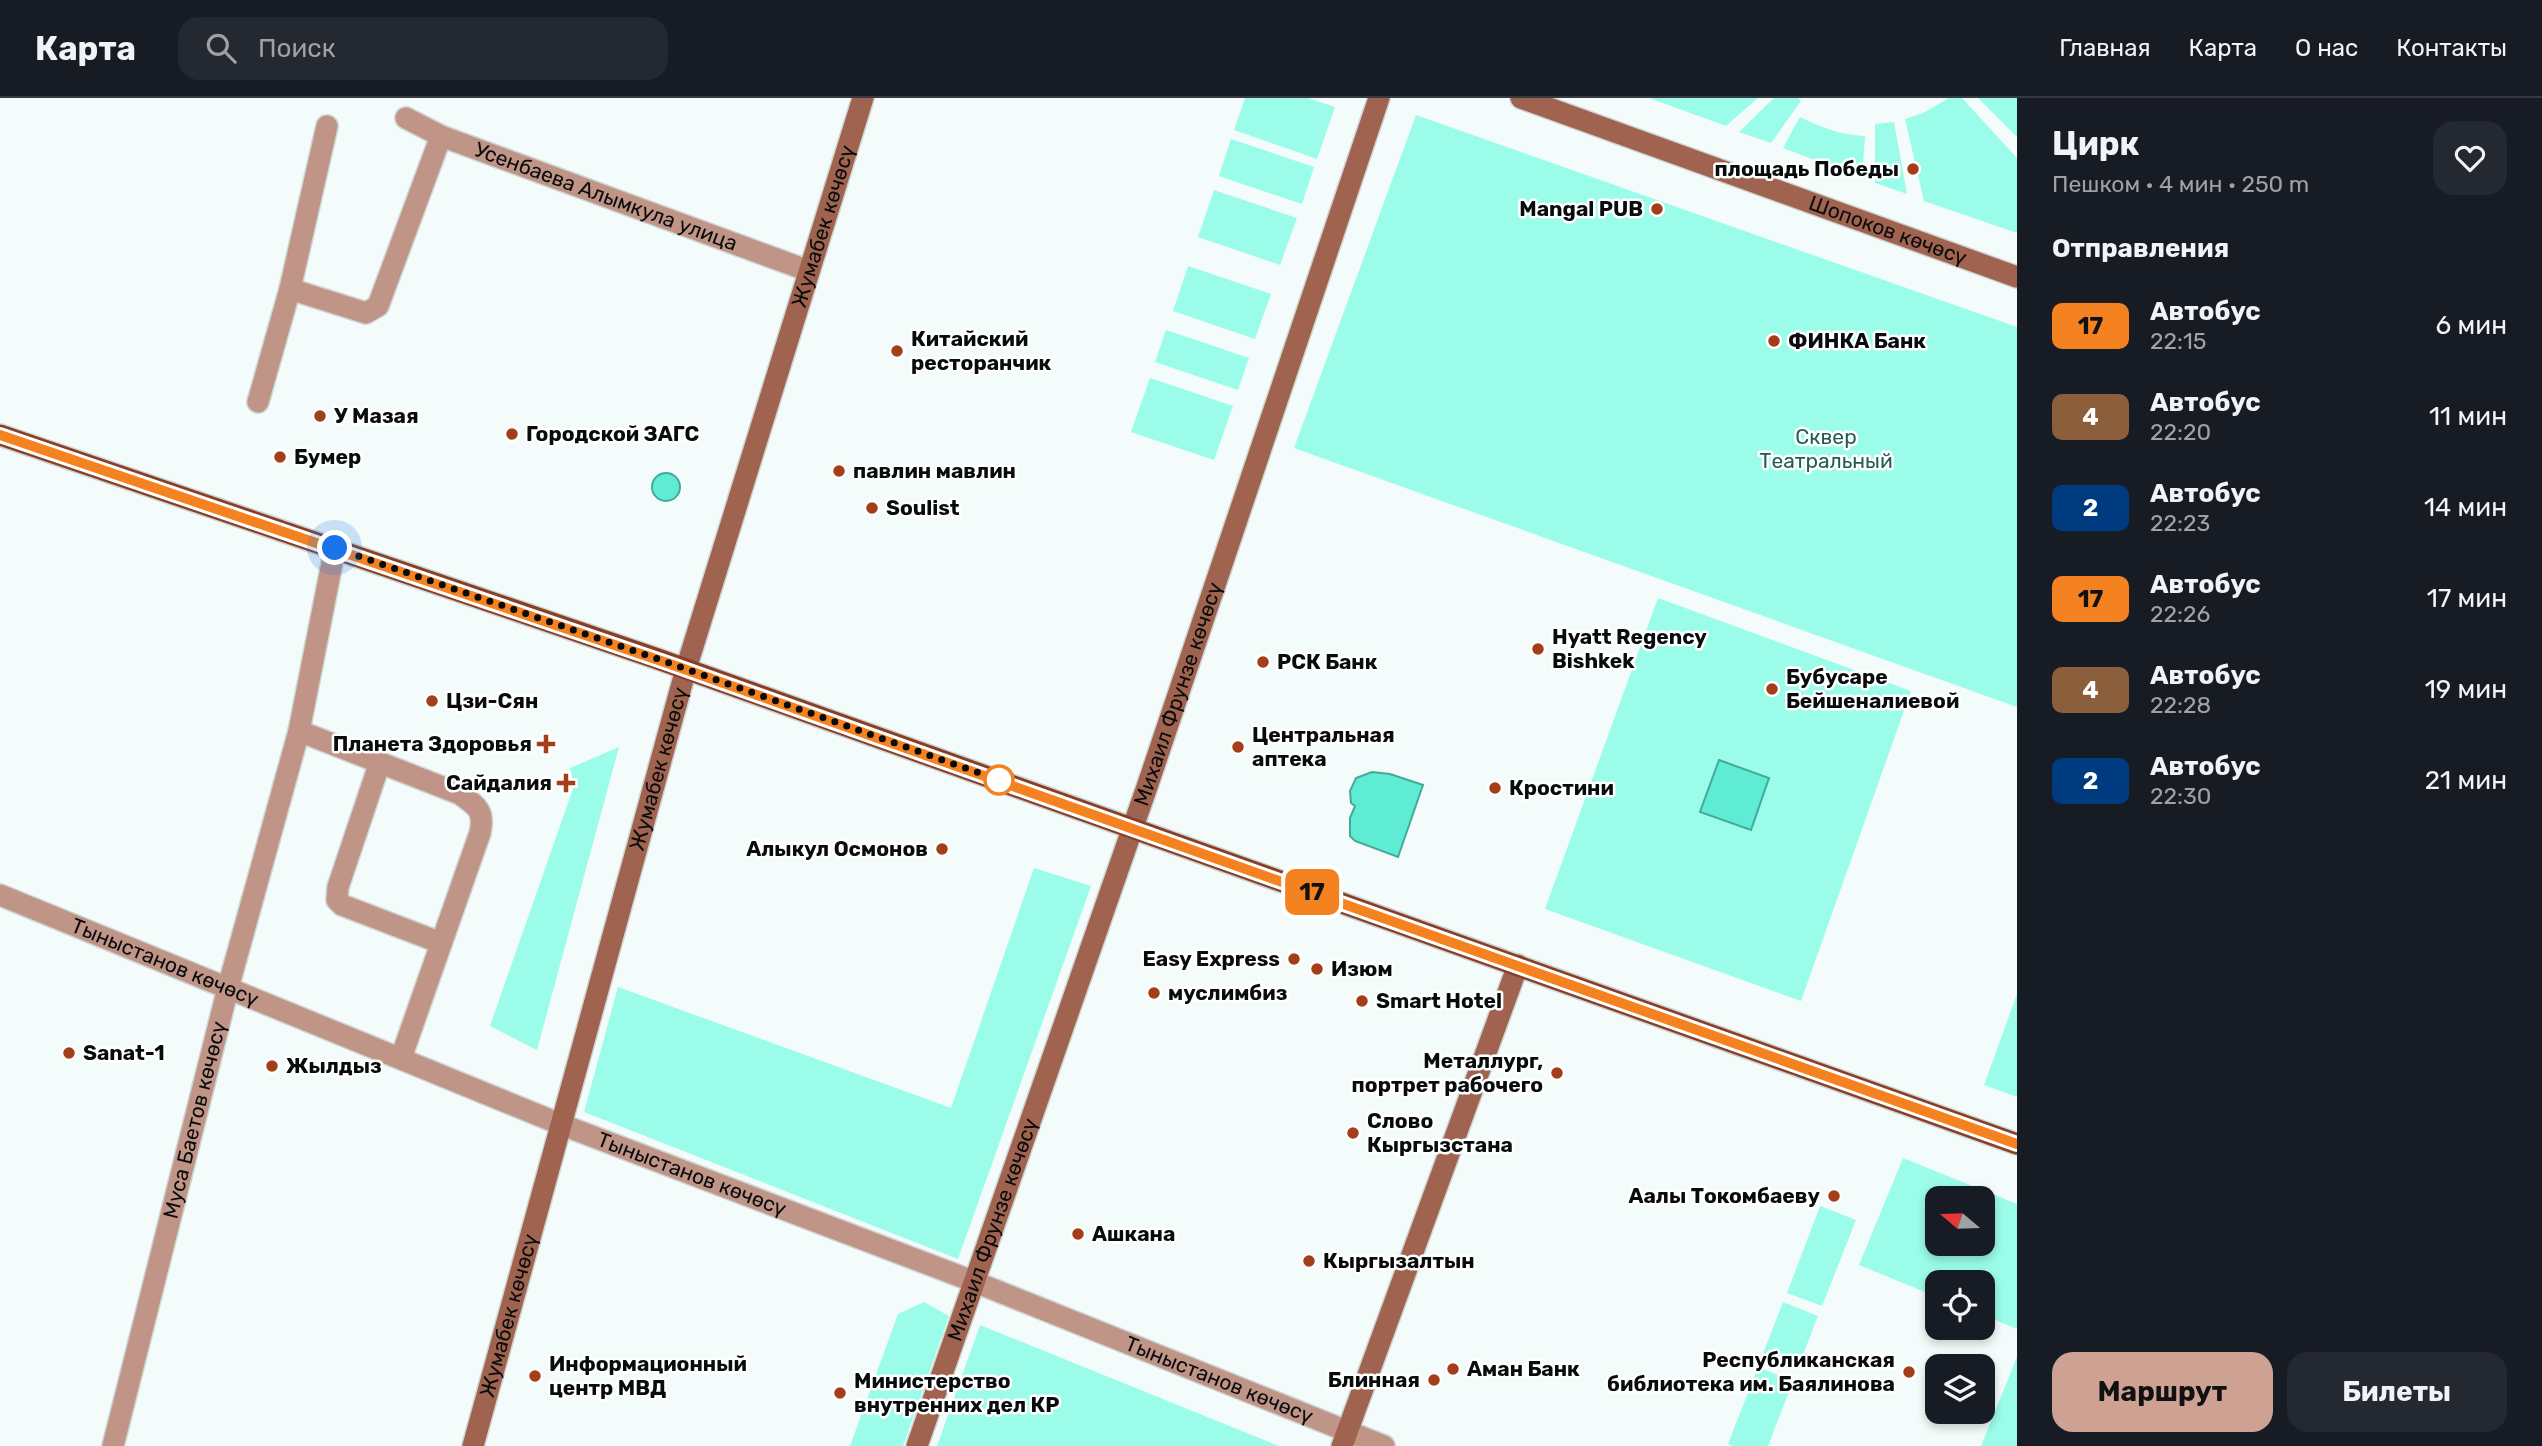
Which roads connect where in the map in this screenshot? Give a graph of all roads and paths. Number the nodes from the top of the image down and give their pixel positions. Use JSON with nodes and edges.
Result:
{"nodes":[{"id":1,"x":863,"y":98,"type":"edge"},
{"id":2,"x":1379,"y":98,"type":"edge"},
{"id":3,"x":1521,"y":98,"type":"edge"},
{"id":4,"x":405,"y":118,"type":"dead end"},
{"id":5,"x":327,"y":126,"type":"dead end"},
{"id":6,"x":441,"y":136,"type":"junction"},
{"id":7,"x":809,"y":271,"type":"junction"},
{"id":8,"x":2017,"y":277,"type":"edge"},
{"id":9,"x":290,"y":289,"type":"junction"},
{"id":10,"x":258,"y":402,"type":"dead end"},
{"id":11,"x":0,"y":435,"type":"edge"},
{"id":12,"x":335,"y":548,"type":"junction"},
{"id":13,"x":686,"y":669,"type":"junction"},
{"id":14,"x":299,"y":731,"type":"junction"},
{"id":15,"x":380,"y":762,"type":"junction"},
{"id":16,"x":1133,"y":827,"type":"junction"},
{"id":17,"x":0,"y":895,"type":"edge"},
{"id":18,"x":441,"y":943,"type":"junction"},
{"id":19,"x":1518,"y":965,"type":"junction"},
{"id":20,"x":228,"y":988,"type":"junction"},
{"id":21,"x":401,"y":1058,"type":"junction"},
{"id":22,"x":560,"y":1124,"type":"junction"},
{"id":23,"x":2017,"y":1144,"type":"edge"},
{"id":24,"x":975,"y":1282,"type":"junction"},
{"id":25,"x":1345,"y":1439,"type":"edge"},
{"id":26,"x":113,"y":1446,"type":"edge"},
{"id":27,"x":472,"y":1446,"type":"edge"},
{"id":28,"x":917,"y":1446,"type":"edge"},
{"id":29,"x":1384,"y":1446,"type":"edge"}],
"edges":[{"from":1,"to":7,"type":"street","name":"Жумабек көчөсү"},
{"from":2,"to":16,"type":"street","name":"Михаил Фрунзе көчөсү"},
{"from":3,"to":8,"type":"street","name":"Шопоков көчөсү"},
{"from":4,"to":6,"type":"street","name":"Усенбаева Алымкула улица"},
{"from":5,"to":9,"type":"street"},
{"from":6,"to":7,"type":"street","name":"Усенбаева Алымкула улица"},
{"from":6,"to":9,"type":"street"},
{"from":7,"to":13,"type":"street","name":"Жумабек көчөсү"},
{"from":9,"to":10,"type":"street"},
{"from":11,"to":12,"type":"main road"},
{"from":12,"to":13,"type":"main road"},
{"from":12,"to":14,"type":"street","name":"Муса Баетов көчөсү"},
{"from":13,"to":16,"type":"main road"},
{"from":13,"to":22,"type":"street","name":"Жумабек көчөсү"},
{"from":14,"to":15,"type":"street"},
{"from":14,"to":20,"type":"street","name":"Муса Баетов көчөсү"},
{"from":15,"to":18,"type":"street"},
{"from":15,"to":18,"type":"street"},
{"from":16,"to":19,"type":"main road"},
{"from":16,"to":24,"type":"street","name":"Михаил Фрунзе көчөсү"},
{"from":17,"to":20,"type":"street","name":"Тыныстанов көчөсү"},
{"from":18,"to":21,"type":"street"},
{"from":19,"to":23,"type":"main road"},
{"from":19,"to":25,"type":"street"},
{"from":20,"to":21,"type":"street","name":"Тыныстанов көчөсү"},
{"from":20,"to":26,"type":"street","name":"Муса Баетов көчөсү"},
{"from":21,"to":22,"type":"street","name":"Тыныстанов көчөсү"},
{"from":22,"to":24,"type":"street","name":"Тыныстанов көчөсү"},
{"from":22,"to":27,"type":"street","name":"Жумабек көчөсү"},
{"from":24,"to":25,"type":"street","name":"Тыныстанов көчөсү"},
{"from":24,"to":28,"type":"street","name":"Михаил Фрунзе көчөсү"},
{"from":25,"to":29,"type":"street","name":"Тыныстанов көчөсү"}]}
